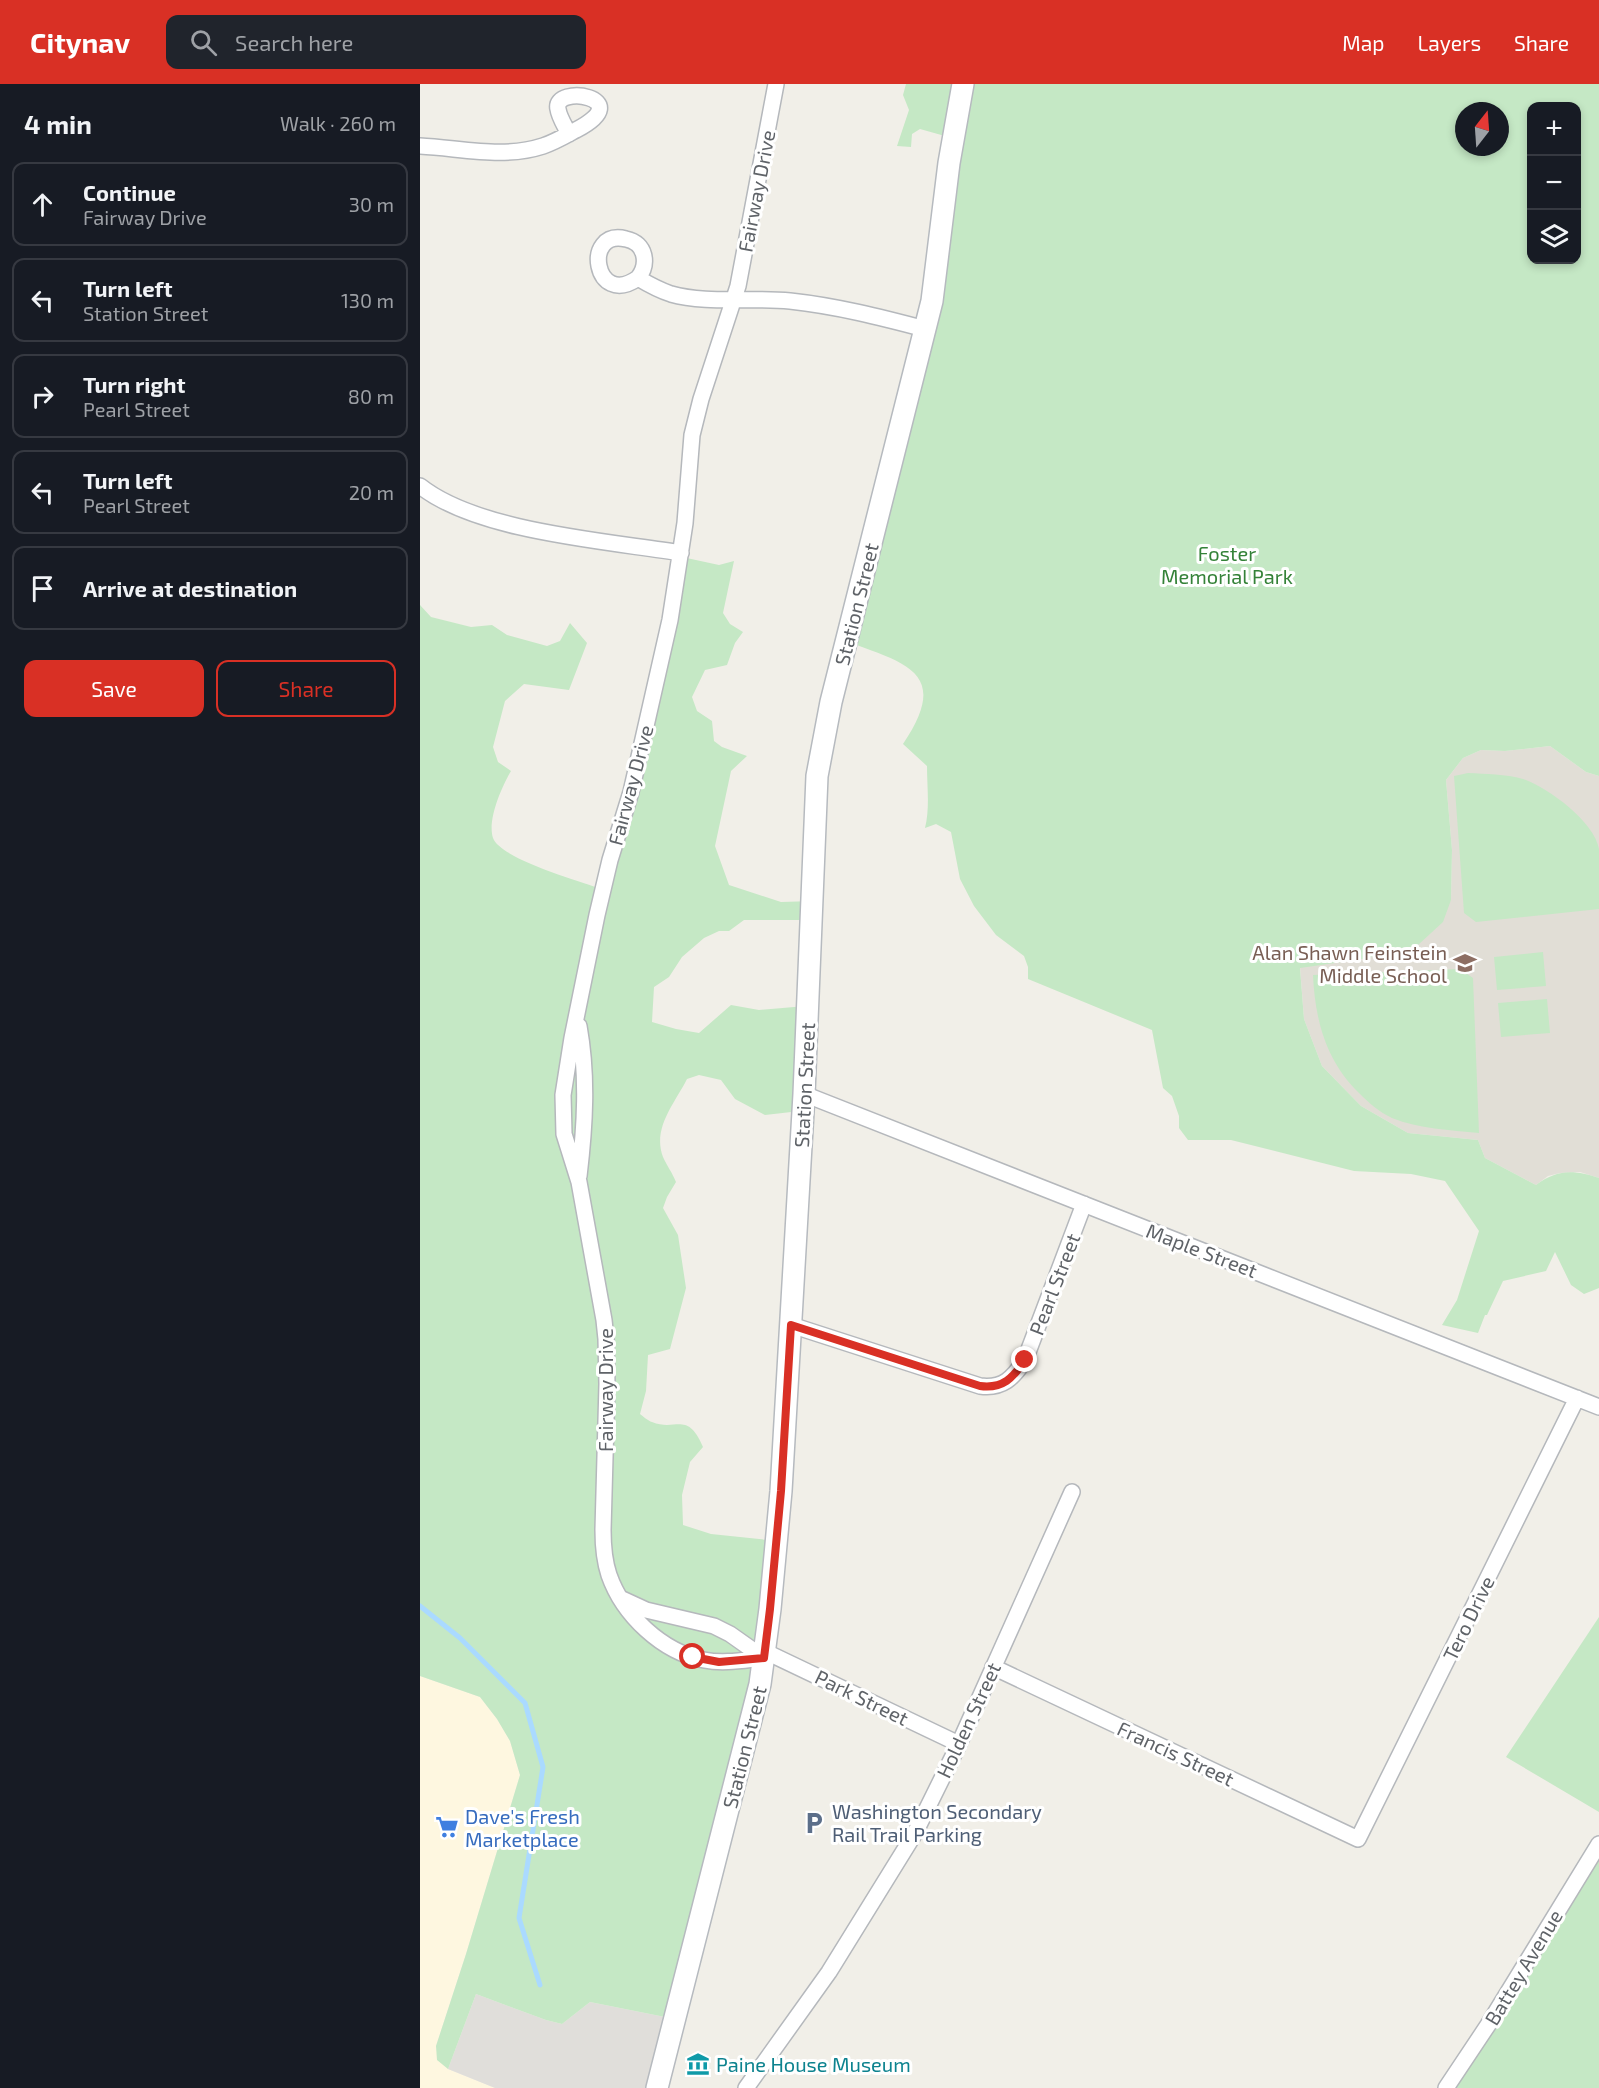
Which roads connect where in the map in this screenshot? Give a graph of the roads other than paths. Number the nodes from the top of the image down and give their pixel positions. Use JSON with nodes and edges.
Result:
{"nodes":[{"id":1,"x":776,"y":84,"type":"edge"},
{"id":2,"x":963,"y":84,"type":"edge"},
{"id":3,"x":569,"y":134,"type":"dead end"},
{"id":4,"x":420,"y":146,"type":"edge"},
{"id":5,"x":638,"y":278,"type":"dead end"},
{"id":6,"x":734,"y":298,"type":"junction"},
{"id":7,"x":925,"y":329,"type":"junction"},
{"id":8,"x":420,"y":486,"type":"edge"},
{"id":9,"x":681,"y":553,"type":"junction"},
{"id":10,"x":577,"y":1017,"type":"junction"},
{"id":11,"x":804,"y":1094,"type":"junction"},
{"id":12,"x":579,"y":1182,"type":"junction"},
{"id":13,"x":1084,"y":1204,"type":"junction"},
{"id":14,"x":791,"y":1325,"type":"junction"},
{"id":15,"x":1577,"y":1398,"type":"junction"},
{"id":16,"x":1599,"y":1407,"type":"edge"},
{"id":17,"x":1072,"y":1491,"type":"dead end"},
{"id":18,"x":620,"y":1598,"type":"junction"},
{"id":19,"x":764,"y":1654,"type":"junction"},
{"id":20,"x":993,"y":1667,"type":"junction"},
{"id":21,"x":959,"y":1744,"type":"junction"},
{"id":22,"x":1358,"y":1839,"type":"joint"},
{"id":23,"x":1599,"y":1845,"type":"edge"},
{"id":24,"x":657,"y":2088,"type":"edge"},
{"id":25,"x":746,"y":2088,"type":"edge"},
{"id":26,"x":1446,"y":2088,"type":"edge"}],
"edges":[{"from":1,"to":6,"type":"street","name":"Fairway Drive"},
{"from":2,"to":7,"type":"street","name":"Station Street"},
{"from":3,"to":4,"type":"street"},
{"from":5,"to":6,"type":"street"},
{"from":6,"to":7,"type":"street"},
{"from":6,"to":9,"type":"street","name":"Fairway Drive"},
{"from":7,"to":11,"type":"street","name":"Station Street"},
{"from":8,"to":9,"type":"street"},
{"from":9,"to":10,"type":"street","name":"Fairway Drive"},
{"from":10,"to":12,"type":"street","name":"Fairway Drive"},
{"from":10,"to":12,"type":"street","name":"Fairway Drive"},
{"from":11,"to":13,"type":"street","name":"Maple Street"},
{"from":11,"to":14,"type":"street","name":"Station Street"},
{"from":12,"to":18,"type":"street","name":"Fairway Drive"},
{"from":13,"to":14,"type":"street","name":"Pearl Street"},
{"from":13,"to":15,"type":"street","name":"Maple Street"},
{"from":14,"to":19,"type":"street","name":"Station Street"},
{"from":15,"to":16,"type":"street","name":"Maple Street"},
{"from":15,"to":22,"type":"street","name":"Tero Drive"},
{"from":17,"to":20,"type":"street","name":"Holden Street"},
{"from":18,"to":19,"type":"street"},
{"from":18,"to":19,"type":"street","name":"Fairway Drive"},
{"from":19,"to":21,"type":"street","name":"Park Street"},
{"from":19,"to":24,"type":"street","name":"Station Street"},
{"from":20,"to":21,"type":"street","name":"Holden Street"},
{"from":20,"to":22,"type":"street","name":"Francis Street"},
{"from":21,"to":25,"type":"street","name":"Holden Street"},
{"from":23,"to":26,"type":"street","name":"Battey Avenue"}]}
